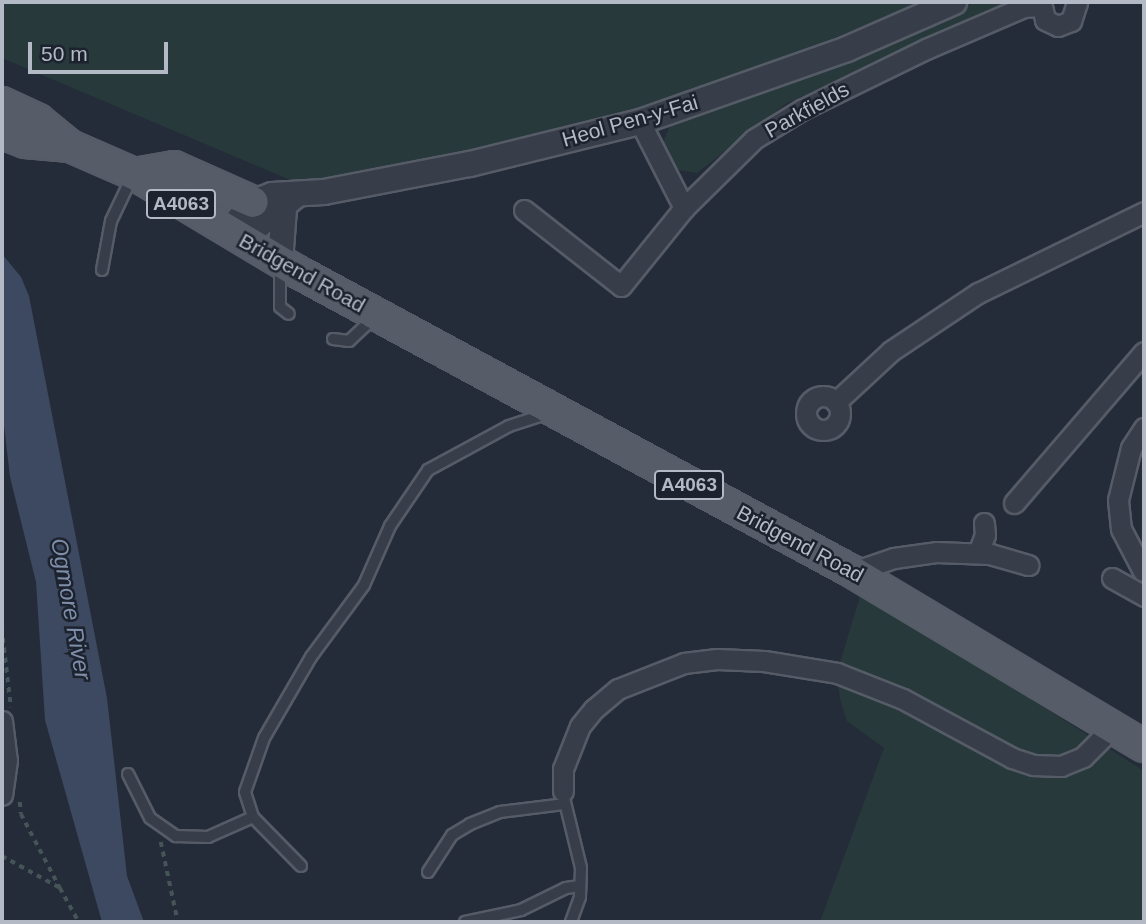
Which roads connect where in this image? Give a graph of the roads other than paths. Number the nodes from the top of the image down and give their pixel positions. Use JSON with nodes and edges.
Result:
{"nodes":[{"id":1,"x":954,"y":2,"type":"edge"},
{"id":2,"x":1077,"y":2,"type":"edge"},
{"id":3,"x":1040,"y":4,"type":"edge"},
{"id":4,"x":2,"y":103,"type":"edge"},
{"id":5,"x":640,"y":122,"type":"junction"},
{"id":6,"x":2,"y":133,"type":"edge"},
{"id":7,"x":70,"y":146,"type":"junction"},
{"id":8,"x":134,"y":174,"type":"junction"},
{"id":9,"x":253,"y":202,"type":"junction"},
{"id":10,"x":289,"y":203,"type":"junction"},
{"id":11,"x":684,"y":208,"type":"junction"},
{"id":12,"x":524,"y":209,"type":"dead end"},
{"id":13,"x":1144,"y":212,"type":"edge"},
{"id":14,"x":228,"y":232,"type":"junction"},
{"id":15,"x":281,"y":262,"type":"junction"},
{"id":16,"x":102,"y":270,"type":"dead end"},
{"id":17,"x":289,"y":314,"type":"dead end"},
{"id":18,"x":378,"y":314,"type":"junction"},
{"id":19,"x":333,"y":339,"type":"dead end"},
{"id":20,"x":1144,"y":352,"type":"edge"},
{"id":21,"x":836,"y":402,"type":"dead end"},
{"id":22,"x":551,"y":411,"type":"junction"},
{"id":23,"x":1144,"y":428,"type":"edge"},
{"id":24,"x":1014,"y":503,"type":"dead end"},
{"id":25,"x":984,"y":523,"type":"dead end"},
{"id":26,"x":978,"y":553,"type":"junction"},
{"id":27,"x":1028,"y":565,"type":"dead end"},
{"id":28,"x":1144,"y":570,"type":"edge"},
{"id":29,"x":853,"y":572,"type":"junction"},
{"id":30,"x":1112,"y":578,"type":"dead end"},
{"id":31,"x":1138,"y":593,"type":"edge"},
{"id":32,"x":2,"y":721,"type":"edge"},
{"id":33,"x":1113,"y":727,"type":"junction"},
{"id":34,"x":1144,"y":747,"type":"edge"},
{"id":35,"x":128,"y":774,"type":"dead end"},
{"id":36,"x":2,"y":795,"type":"edge"},
{"id":37,"x":564,"y":798,"type":"junction"},
{"id":38,"x":253,"y":817,"type":"junction"},
{"id":39,"x":301,"y":866,"type":"dead end"},
{"id":40,"x":428,"y":872,"type":"dead end"},
{"id":41,"x":580,"y":886,"type":"junction"},
{"id":42,"x":465,"y":922,"type":"edge"},
{"id":43,"x":571,"y":922,"type":"edge"}],
"edges":[{"from":1,"to":5,"type":"street","name":"Heol Pen-y-Fai"},
{"from":2,"to":3,"type":"street","name":"Parkfields"},
{"from":3,"to":11,"type":"street","name":"Parkfields"},
{"from":4,"to":7,"type":"main road","number":"A4063"},
{"from":5,"to":10,"type":"street","name":"Heol Pen-y-Fai"},
{"from":5,"to":11,"type":"street"},
{"from":6,"to":7,"type":"main road","number":"A4063"},
{"from":7,"to":8,"type":"main road","number":"A4063"},
{"from":8,"to":9,"type":"main road"},
{"from":8,"to":14,"type":"main road","number":"A4063"},
{"from":8,"to":16,"type":"lane"},
{"from":9,"to":10,"type":"street","name":"Heol Pen-y-Fai"},
{"from":9,"to":14,"type":"street"},
{"from":10,"to":14,"type":"street","name":"Heol Pen-y-Fai"},
{"from":10,"to":15,"type":"street"},
{"from":11,"to":12,"type":"street","name":"Parkfields"},
{"from":13,"to":21,"type":"street"},
{"from":14,"to":15,"type":"main road","name":"Bridgend Road","number":"A4063"},
{"from":15,"to":17,"type":"lane"},
{"from":15,"to":18,"type":"main road","name":"Bridgend Road","number":"A4063"},
{"from":18,"to":19,"type":"lane"},
{"from":18,"to":22,"type":"main road","name":"Bridgend Road","number":"A4063"},
{"from":20,"to":24,"type":"street"},
{"from":22,"to":29,"type":"main road","name":"Bridgend Road","number":"A4063"},
{"from":22,"to":38,"type":"lane"},
{"from":23,"to":28,"type":"street"},
{"from":25,"to":26,"type":"street"},
{"from":26,"to":27,"type":"street"},
{"from":26,"to":29,"type":"street"},
{"from":28,"to":31,"type":"street"},
{"from":29,"to":33,"type":"main road","name":"Bridgend Road","number":"A4063"},
{"from":30,"to":31,"type":"street"},
{"from":32,"to":36,"type":"street"},
{"from":33,"to":34,"type":"main road","name":"Bridgend Road","number":"A4063"},
{"from":33,"to":37,"type":"street"},
{"from":35,"to":38,"type":"lane"},
{"from":37,"to":40,"type":"lane"},
{"from":37,"to":41,"type":"lane"},
{"from":38,"to":39,"type":"lane"},
{"from":41,"to":42,"type":"lane"},
{"from":41,"to":43,"type":"lane"}]}
